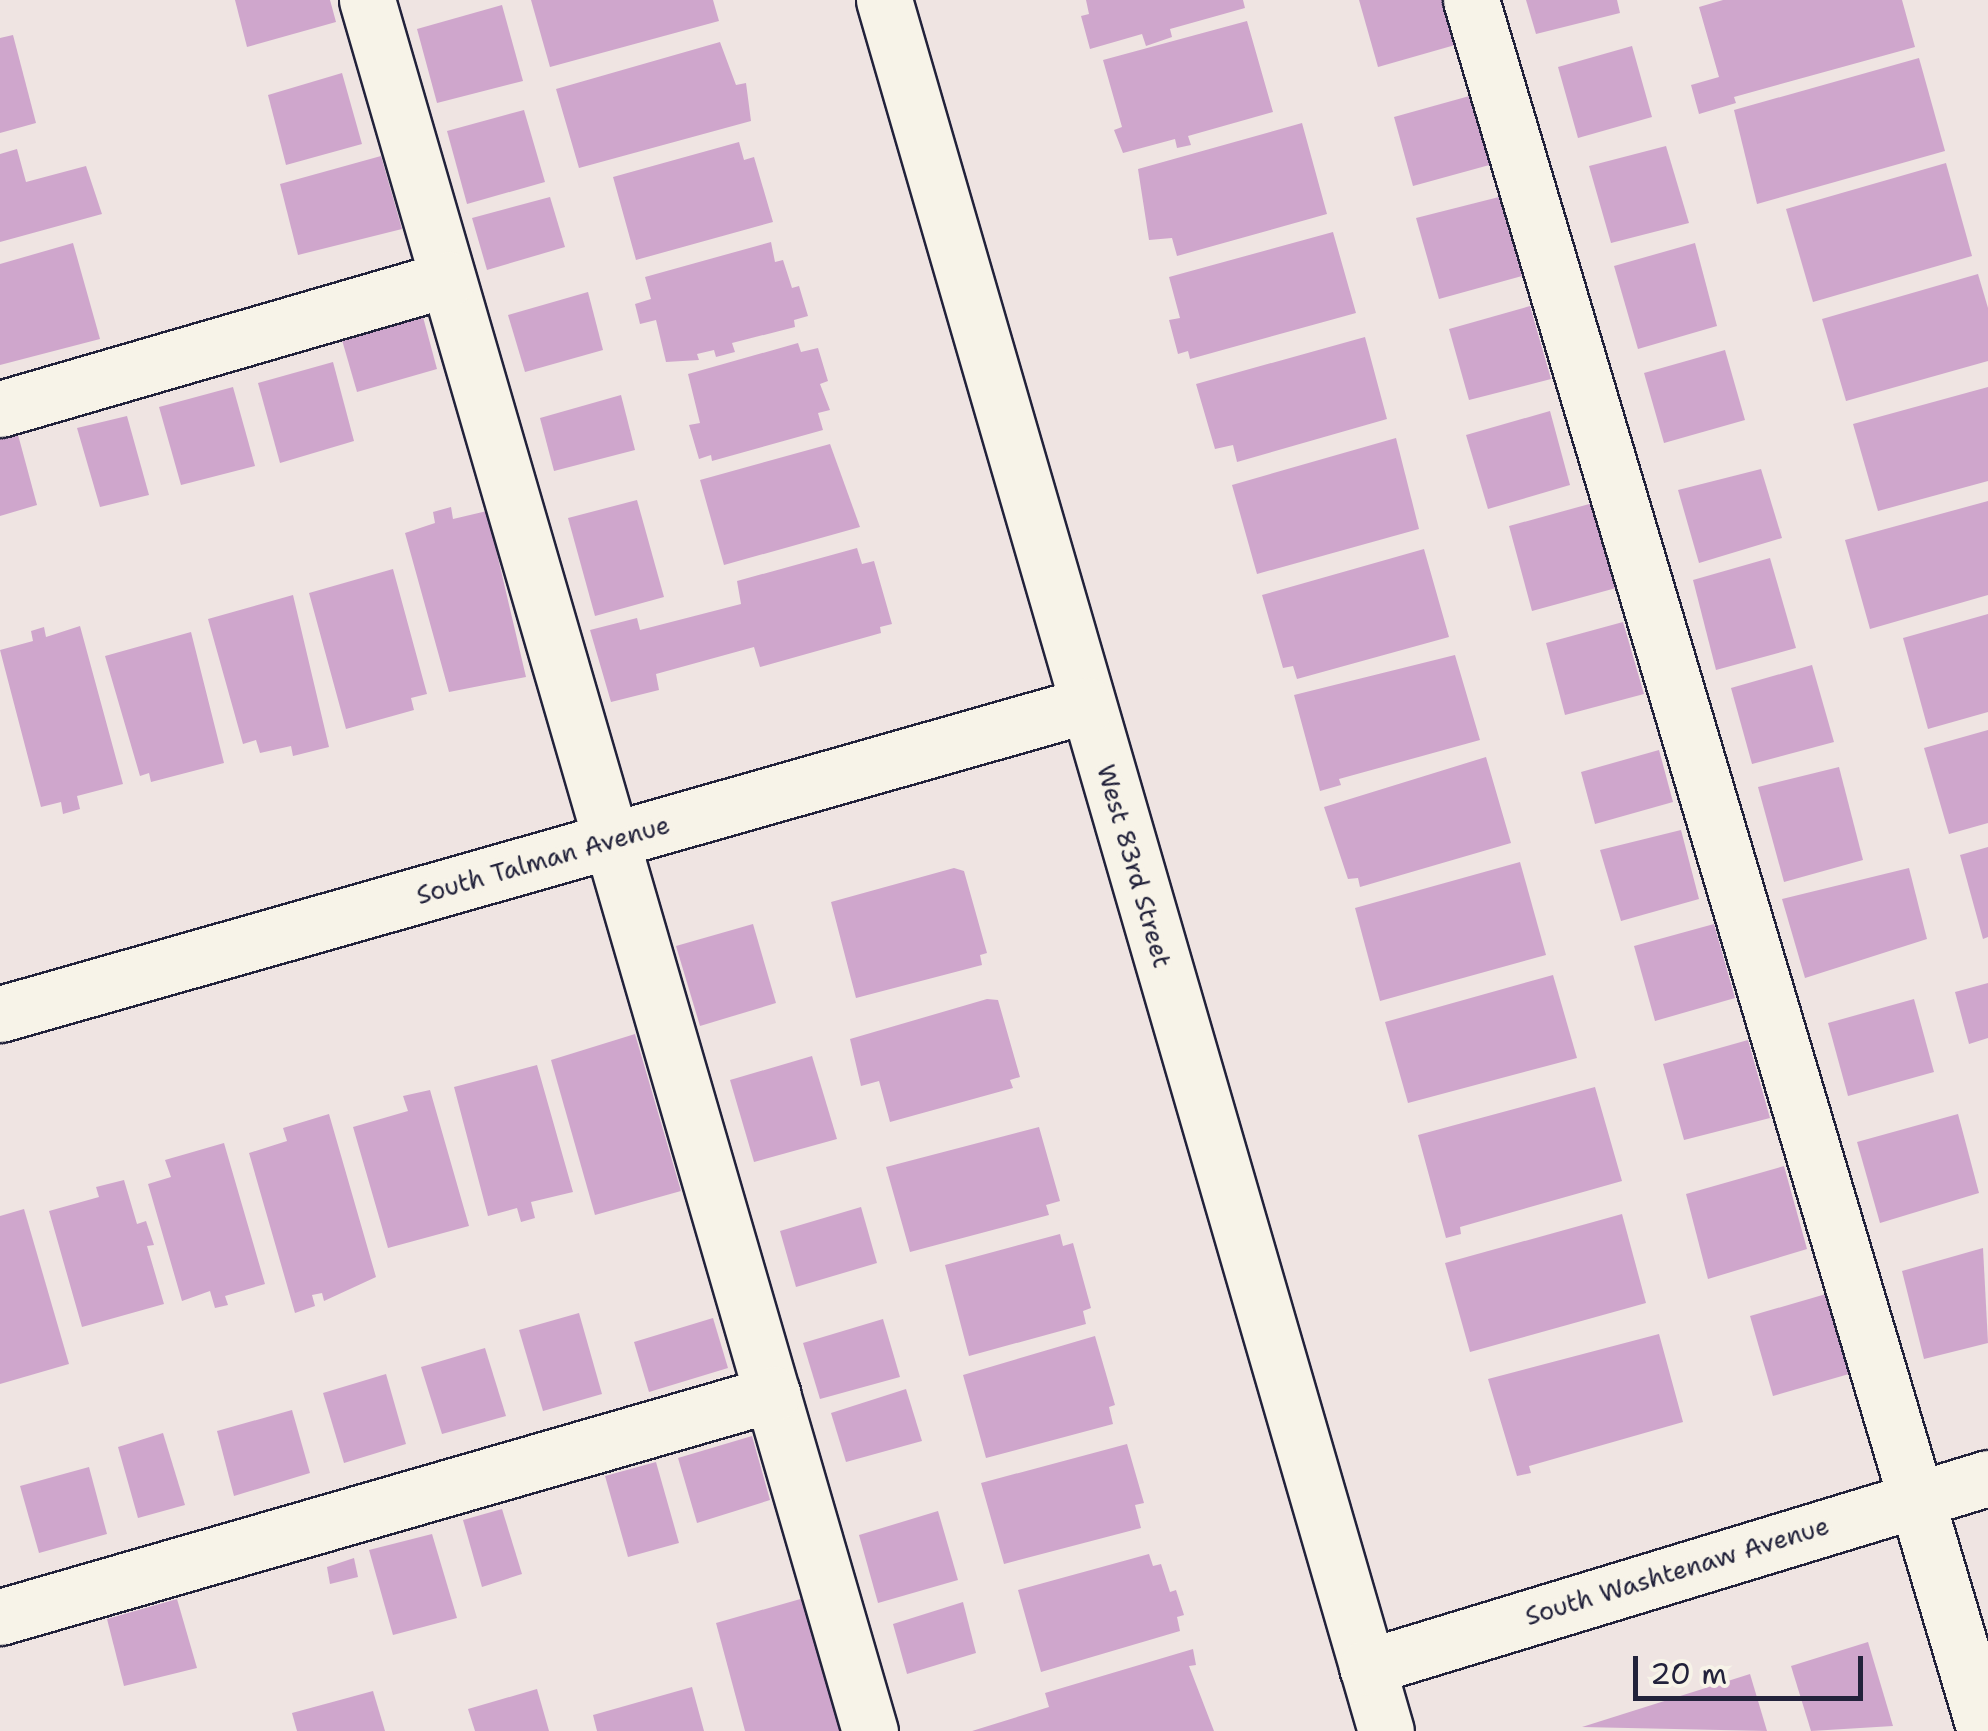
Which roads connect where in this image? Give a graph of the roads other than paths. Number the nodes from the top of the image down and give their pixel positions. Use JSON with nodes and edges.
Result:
{"nodes":[{"id":1,"x":367,"y":0,"type":"edge"},
{"id":2,"x":884,"y":0,"type":"edge"},
{"id":3,"x":1471,"y":0,"type":"edge"},
{"id":4,"x":448,"y":279,"type":"junction"},
{"id":5,"x":0,"y":409,"type":"edge"},
{"id":6,"x":1087,"y":705,"type":"junction"},
{"id":7,"x":611,"y":840,"type":"junction"},
{"id":8,"x":0,"y":1014,"type":"edge"},
{"id":9,"x":772,"y":1394,"type":"junction"},
{"id":10,"x":1988,"y":1478,"type":"edge"},
{"id":11,"x":1919,"y":1496,"type":"junction"},
{"id":12,"x":0,"y":1617,"type":"edge"},
{"id":13,"x":1367,"y":1667,"type":"junction"},
{"id":14,"x":870,"y":1731,"type":"edge"},
{"id":15,"x":1386,"y":1731,"type":"edge"},
{"id":16,"x":1985,"y":1731,"type":"edge"}],
"edges":[{"from":1,"to":4,"type":"street"},
{"from":2,"to":6,"type":"street","name":"West 83rd Street"},
{"from":3,"to":11,"type":"street"},
{"from":4,"to":5,"type":"street"},
{"from":4,"to":7,"type":"street"},
{"from":6,"to":7,"type":"street","name":"South Talman Avenue"},
{"from":6,"to":13,"type":"street","name":"West 83rd Street"},
{"from":7,"to":8,"type":"street","name":"South Talman Avenue"},
{"from":7,"to":9,"type":"street"},
{"from":9,"to":12,"type":"street"},
{"from":9,"to":14,"type":"street"},
{"from":10,"to":11,"type":"street","name":"South Washtenaw Avenue"},
{"from":11,"to":13,"type":"street","name":"South Washtenaw Avenue"},
{"from":11,"to":16,"type":"street"},
{"from":13,"to":15,"type":"street","name":"West 83rd Street"}]}
